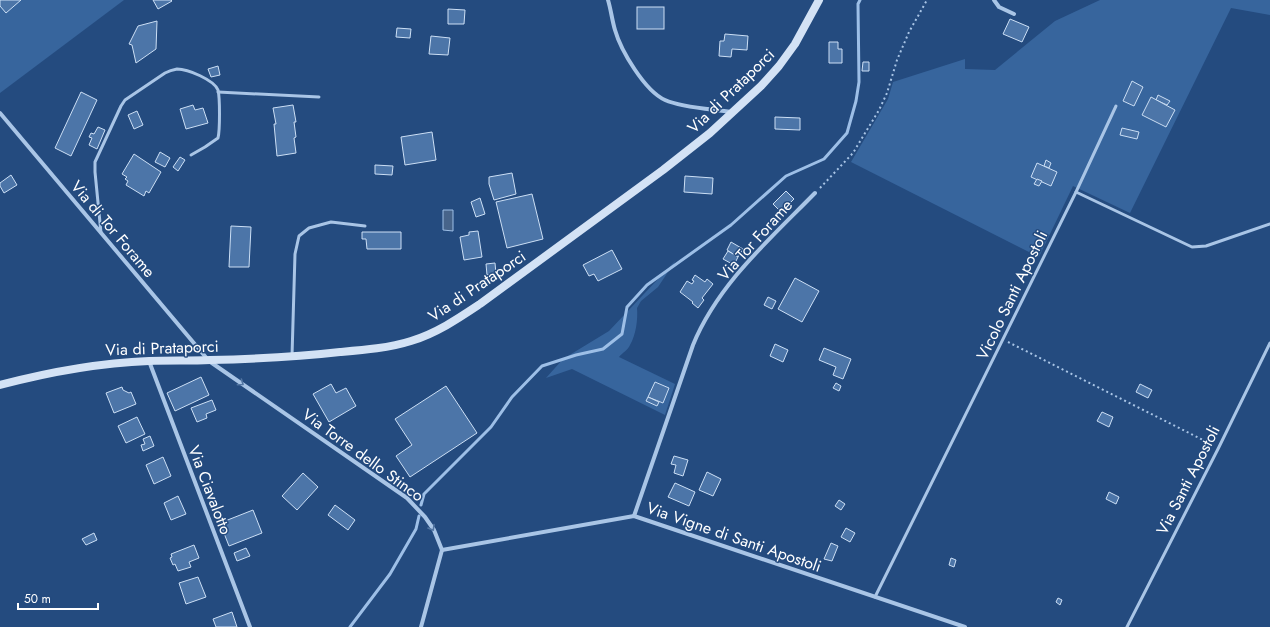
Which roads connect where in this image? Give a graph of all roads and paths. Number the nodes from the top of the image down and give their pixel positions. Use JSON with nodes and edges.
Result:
{"nodes":[{"id":1,"x":608,"y":0,"type":"edge"},
{"id":2,"x":819,"y":0,"type":"edge"},
{"id":3,"x":927,"y":0,"type":"edge"},
{"id":4,"x":994,"y":0,"type":"edge"},
{"id":5,"x":1014,"y":14,"type":"dead end"},
{"id":6,"x":218,"y":92,"type":"junction"},
{"id":7,"x":318,"y":97,"type":"dead end"},
{"id":8,"x":1116,"y":106,"type":"dead end"},
{"id":9,"x":732,"y":112,"type":"junction"},
{"id":10,"x":0,"y":113,"type":"edge"},
{"id":11,"x":191,"y":155,"type":"dead end"},
{"id":12,"x":1076,"y":192,"type":"junction"},
{"id":13,"x":815,"y":193,"type":"joint"},
{"id":14,"x":1270,"y":224,"type":"edge"},
{"id":15,"x":365,"y":226,"type":"dead end"},
{"id":16,"x":101,"y":233,"type":"junction"},
{"id":17,"x":1004,"y":339,"type":"junction"},
{"id":18,"x":1270,"y":343,"type":"edge"},
{"id":19,"x":292,"y":356,"type":"junction"},
{"id":20,"x":149,"y":361,"type":"junction"},
{"id":21,"x":208,"y":361,"type":"junction"},
{"id":22,"x":0,"y":385,"type":"edge"},
{"id":23,"x":1219,"y":447,"type":"junction"},
{"id":24,"x":634,"y":516,"type":"junction"},
{"id":25,"x":442,"y":550,"type":"junction"},
{"id":26,"x":875,"y":597,"type":"junction"},
{"id":27,"x":250,"y":627,"type":"edge"},
{"id":28,"x":421,"y":627,"type":"edge"},
{"id":29,"x":965,"y":627,"type":"edge"},
{"id":30,"x":1126,"y":627,"type":"edge"}],
"edges":[{"from":1,"to":9,"type":"street"},
{"from":2,"to":9,"type":"street","name":"Via di Prataporci"},
{"from":3,"to":13,"type":"path"},
{"from":4,"to":5,"type":"street"},
{"from":6,"to":7,"type":"lane"},
{"from":6,"to":11,"type":"lane"},
{"from":6,"to":16,"type":"lane"},
{"from":8,"to":12,"type":"lane","name":"Vicolo Santi Apostoli"},
{"from":9,"to":19,"type":"street","name":"Via di Prataporci"},
{"from":10,"to":16,"type":"street","name":"Via di Tor Forame"},
{"from":12,"to":14,"type":"lane"},
{"from":12,"to":17,"type":"lane","name":"Vicolo Santi Apostoli"},
{"from":13,"to":24,"type":"street","name":"Via Tor Forame"},
{"from":15,"to":19,"type":"lane"},
{"from":16,"to":21,"type":"street","name":"Via di Tor Forame"},
{"from":17,"to":23,"type":"path"},
{"from":17,"to":26,"type":"lane","name":"Vicolo Santi Apostoli"},
{"from":18,"to":23,"type":"lane","name":"Via Santi Apostoli"},
{"from":19,"to":21,"type":"street","name":"Via di Prataporci"},
{"from":20,"to":21,"type":"street","name":"Via di Prataporci"},
{"from":20,"to":22,"type":"street","name":"Via di Prataporci"},
{"from":20,"to":27,"type":"street","name":"Via Ciavalotto"},
{"from":21,"to":25,"type":"street","name":"Via Torre dello Stinco","one_way":true},
{"from":23,"to":30,"type":"lane","name":"Via Santi Apostoli"},
{"from":24,"to":25,"type":"street","name":"Via Vigne di Santi Apostoli"},
{"from":24,"to":26,"type":"street","name":"Via Vigne di Santi Apostoli"},
{"from":25,"to":28,"type":"street"},
{"from":26,"to":29,"type":"street","name":"Via Vigne di Santi Apostoli"}]}
